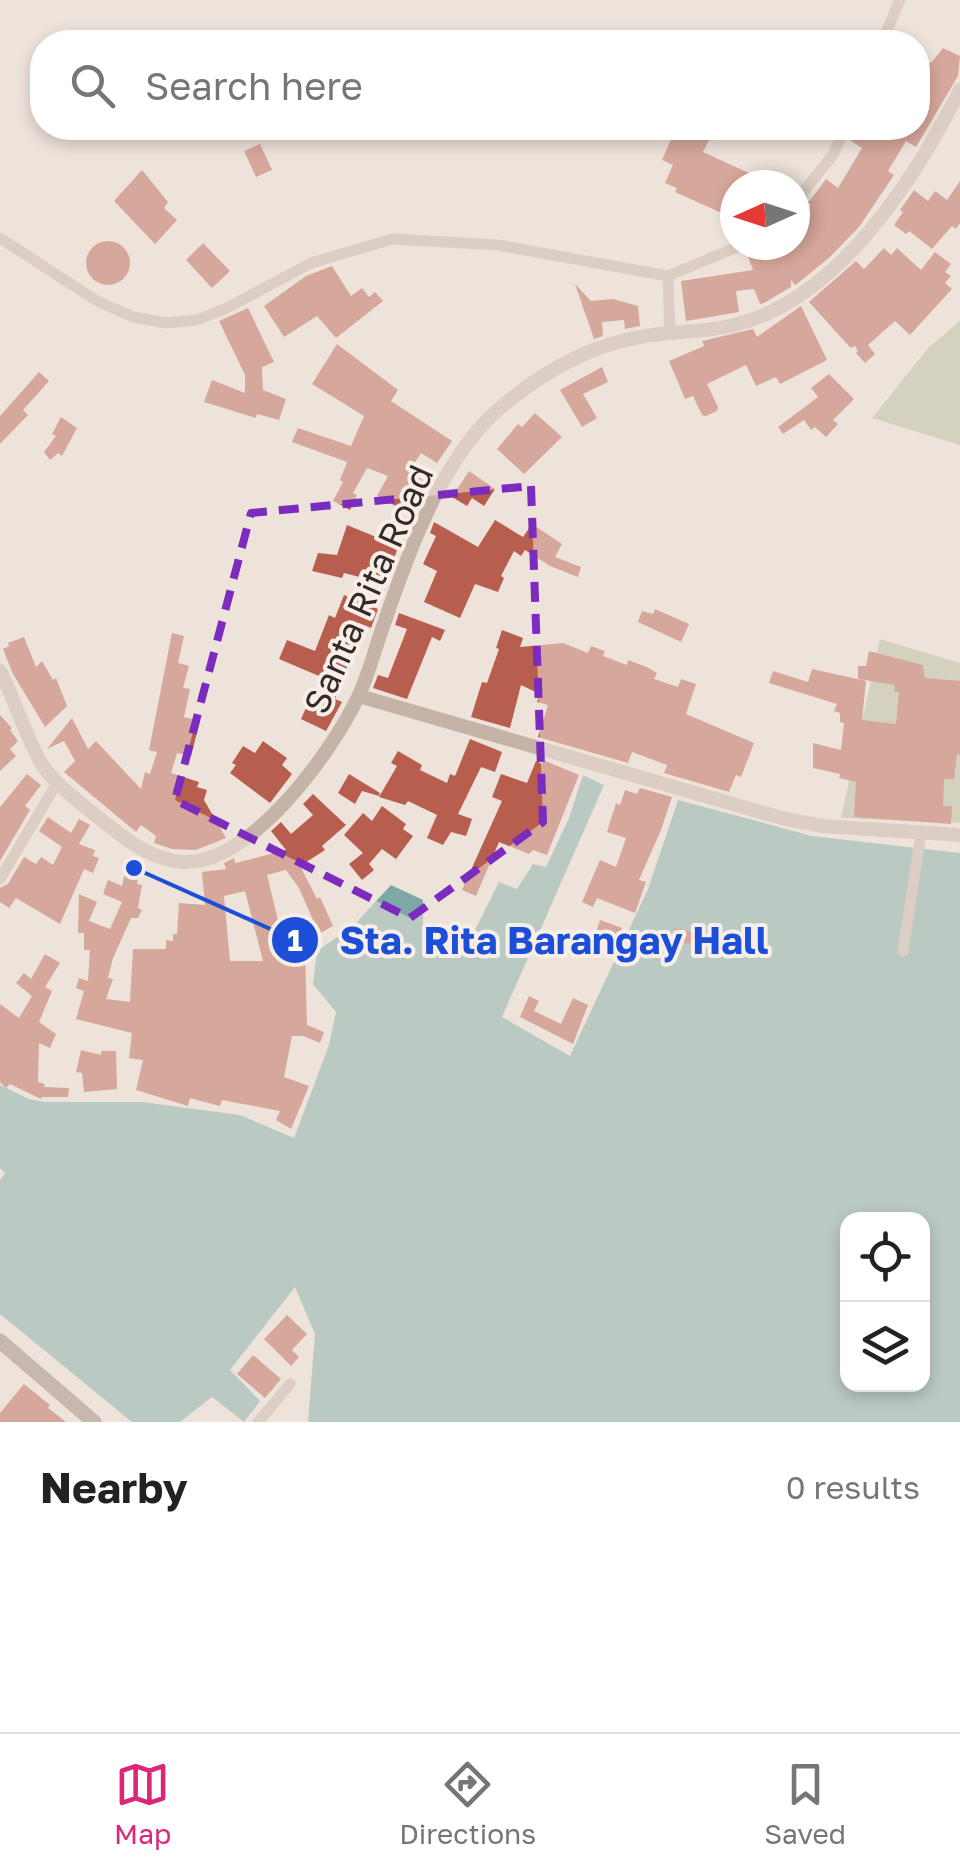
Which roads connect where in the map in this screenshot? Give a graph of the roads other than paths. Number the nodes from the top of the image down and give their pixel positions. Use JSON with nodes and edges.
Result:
{"nodes":[{"id":1,"x":900,"y":0,"type":"edge"},
{"id":2,"x":887,"y":30,"type":"edge"},
{"id":3,"x":960,"y":90,"type":"edge"},
{"id":4,"x":840,"y":140,"type":"edge"},
{"id":5,"x":810,"y":184,"type":"edge"},
{"id":6,"x":0,"y":238,"type":"edge"},
{"id":7,"x":720,"y":254,"type":"edge"},
{"id":8,"x":668,"y":276,"type":"junction"},
{"id":9,"x":670,"y":334,"type":"junction"},
{"id":10,"x":0,"y":671,"type":"edge"},
{"id":11,"x":359,"y":696,"type":"junction"},
{"id":12,"x":57,"y":783,"type":"junction"},
{"id":13,"x":921,"y":833,"type":"junction"},
{"id":14,"x":960,"y":835,"type":"edge"},
{"id":15,"x":0,"y":879,"type":"edge"},
{"id":16,"x":902,"y":951,"type":"dead end"},
{"id":17,"x":0,"y":1340,"type":"edge"},
{"id":18,"x":290,"y":1384,"type":"dead end"},
{"id":19,"x":94,"y":1422,"type":"edge"},
{"id":20,"x":258,"y":1422,"type":"edge"}],
"edges":[{"from":1,"to":2,"type":"street"},
{"from":3,"to":9,"type":"street","name":"Santa Rita Road"},
{"from":4,"to":5,"type":"street"},
{"from":6,"to":8,"type":"street"},
{"from":7,"to":8,"type":"street"},
{"from":8,"to":9,"type":"street"},
{"from":9,"to":11,"type":"street","name":"Santa Rita Road"},
{"from":10,"to":12,"type":"street","name":"Santa Rita Road"},
{"from":11,"to":12,"type":"street","name":"Santa Rita Road"},
{"from":11,"to":13,"type":"street"},
{"from":12,"to":15,"type":"street"},
{"from":13,"to":14,"type":"street"},
{"from":13,"to":16,"type":"street"},
{"from":17,"to":19,"type":"main road"},
{"from":18,"to":20,"type":"street"}]}
